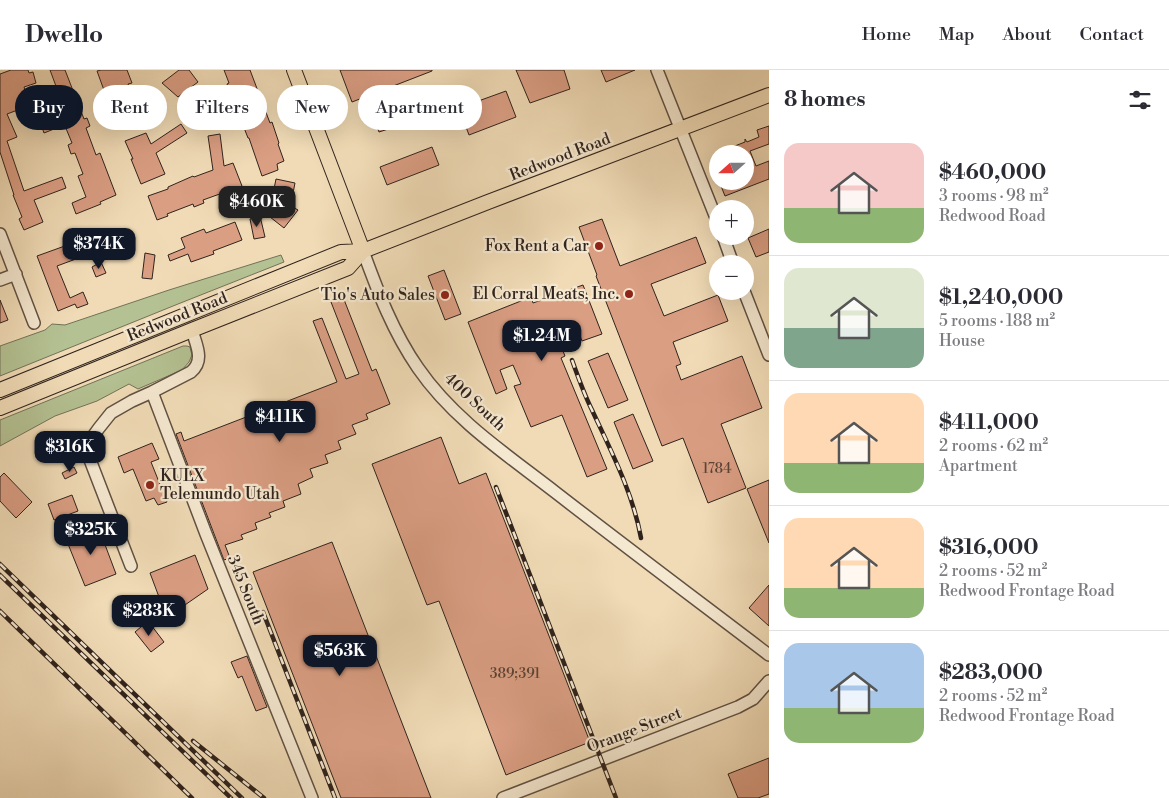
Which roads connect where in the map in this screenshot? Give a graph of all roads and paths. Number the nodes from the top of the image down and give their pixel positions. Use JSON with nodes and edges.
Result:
{"nodes":[{"id":1,"x":294,"y":70,"type":"edge"},
{"id":2,"x":657,"y":70,"type":"edge"},
{"id":3,"x":769,"y":95,"type":"edge"},
{"id":4,"x":680,"y":130,"type":"junction"},
{"id":5,"x":709,"y":201,"type":"edge"},
{"id":6,"x":0,"y":234,"type":"edge"},
{"id":7,"x":363,"y":251,"type":"junction"},
{"id":8,"x":16,"y":274,"type":"junction"},
{"id":9,"x":0,"y":280,"type":"edge"},
{"id":10,"x":748,"y":300,"type":"edge"},
{"id":11,"x":34,"y":324,"type":"dead end"},
{"id":12,"x":192,"y":330,"type":"junction"},
{"id":13,"x":769,"y":354,"type":"edge"},
{"id":14,"x":0,"y":390,"type":"edge"},
{"id":15,"x":152,"y":392,"type":"junction"},
{"id":16,"x":0,"y":408,"type":"edge"},
{"id":17,"x":132,"y":566,"type":"dead end"},
{"id":18,"x":769,"y":655,"type":"edge"},
{"id":19,"x":769,"y":681,"type":"edge"},
{"id":20,"x":312,"y":798,"type":"edge"},
{"id":21,"x":503,"y":798,"type":"edge"}],
"edges":[{"from":1,"to":7,"type":"main road","name":"400 South"},
{"from":2,"to":4,"type":"street"},
{"from":3,"to":4,"type":"main road","name":"Redwood Road"},
{"from":4,"to":5,"type":"street"},
{"from":4,"to":7,"type":"main road","name":"Redwood Road"},
{"from":6,"to":8,"type":"street"},
{"from":7,"to":12,"type":"main road","name":"Redwood Road"},
{"from":7,"to":14,"type":"main road","name":"Redwood Road"},
{"from":7,"to":18,"type":"street","name":"400 South"},
{"from":8,"to":9,"type":"street"},
{"from":8,"to":11,"type":"street"},
{"from":10,"to":13,"type":"street"},
{"from":12,"to":15,"type":"street"},
{"from":12,"to":16,"type":"main road","name":"Redwood Road"},
{"from":15,"to":17,"type":"street"},
{"from":15,"to":20,"type":"street","name":"345 South"},
{"from":19,"to":21,"type":"street","name":"Orange Street"}]}
